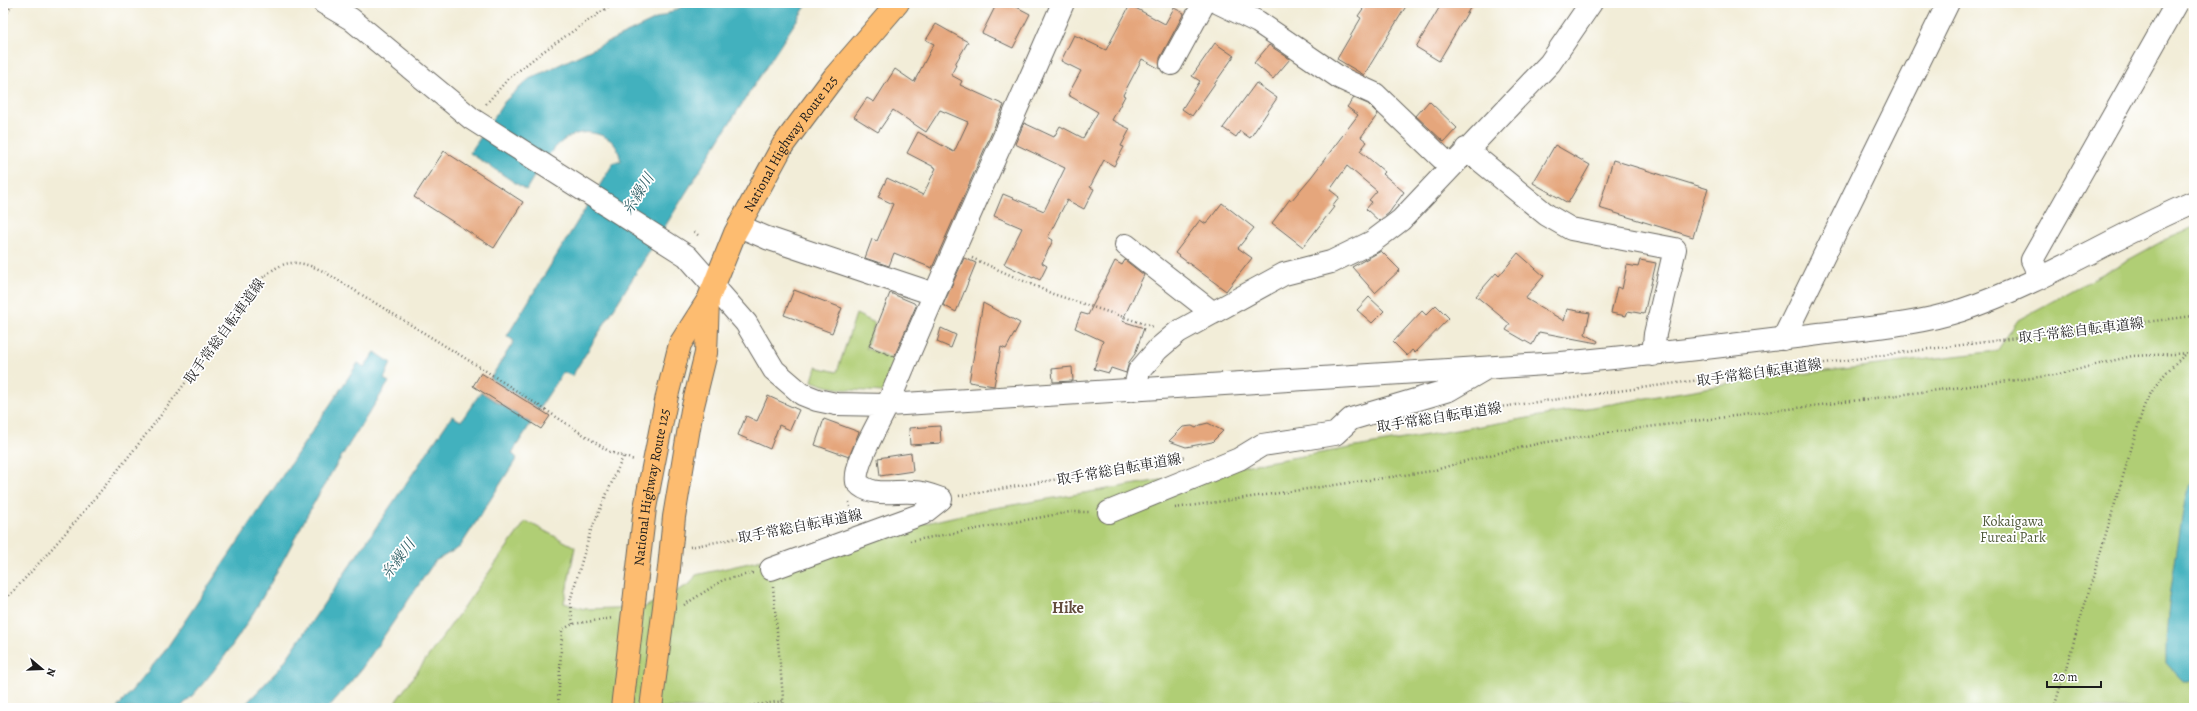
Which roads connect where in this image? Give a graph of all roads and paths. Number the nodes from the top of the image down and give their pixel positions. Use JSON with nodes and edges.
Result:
{"nodes":[{"id":1,"x":14,"y":3,"type":"edge"},
{"id":2,"x":324,"y":3,"type":"edge"},
{"id":3,"x":614,"y":3,"type":"edge"},
{"id":4,"x":898,"y":3,"type":"edge"},
{"id":5,"x":1063,"y":3,"type":"edge"},
{"id":6,"x":1218,"y":3,"type":"edge"},
{"id":7,"x":1591,"y":3,"type":"edge"},
{"id":8,"x":1948,"y":3,"type":"edge"},
{"id":9,"x":2177,"y":3,"type":"edge"},
{"id":10,"x":3,"y":19,"type":"edge"},
{"id":11,"x":1172,"y":64,"type":"dead end"},
{"id":12,"x":477,"y":122,"type":"junction"},
{"id":13,"x":1466,"y":149,"type":"junction"},
{"id":14,"x":1450,"y":166,"type":"junction"},
{"id":15,"x":2194,"y":202,"type":"edge"},
{"id":16,"x":740,"y":226,"type":"junction"},
{"id":17,"x":694,"y":232,"type":"dead end"},
{"id":18,"x":698,"y":235,"type":"dead end"},
{"id":19,"x":1126,"y":245,"type":"dead end"},
{"id":20,"x":954,"y":250,"type":"junction"},
{"id":21,"x":2040,"y":277,"type":"junction"},
{"id":22,"x":711,"y":292,"type":"junction"},
{"id":23,"x":934,"y":294,"type":"junction"},
{"id":24,"x":1213,"y":313,"type":"junction"},
{"id":25,"x":2194,"y":316,"type":"edge"},
{"id":26,"x":1178,"y":332,"type":"junction"},
{"id":27,"x":1783,"y":339,"type":"junction"},
{"id":28,"x":2187,"y":353,"type":"junction"},
{"id":29,"x":2194,"y":353,"type":"edge"},
{"id":30,"x":1653,"y":355,"type":"junction"},
{"id":31,"x":1488,"y":367,"type":"junction"},
{"id":32,"x":1134,"y":390,"type":"junction"},
{"id":33,"x":888,"y":405,"type":"junction"},
{"id":34,"x":1421,"y":420,"type":"dead end"},
{"id":35,"x":1191,"y":456,"type":"dead end"},
{"id":36,"x":622,"y":457,"type":"junction"},
{"id":37,"x":631,"y":460,"type":"dead end"},
{"id":38,"x":848,"y":498,"type":"dead end"},
{"id":39,"x":941,"y":499,"type":"junction"},
{"id":40,"x":1173,"y":508,"type":"dead end"},
{"id":41,"x":1109,"y":512,"type":"joint"},
{"id":42,"x":859,"y":515,"type":"dead end"},
{"id":43,"x":852,"y":516,"type":"junction"},
{"id":44,"x":852,"y":522,"type":"dead end"},
{"id":45,"x":907,"y":542,"type":"dead end"},
{"id":46,"x":688,"y":547,"type":"dead end"},
{"id":47,"x":771,"y":569,"type":"joint"},
{"id":48,"x":3,"y":602,"type":"edge"},
{"id":49,"x":784,"y":701,"type":"junction"},
{"id":50,"x":558,"y":708,"type":"edge"},
{"id":51,"x":622,"y":708,"type":"edge"},
{"id":52,"x":651,"y":708,"type":"edge"},
{"id":53,"x":734,"y":708,"type":"edge"},
{"id":54,"x":784,"y":708,"type":"edge"},
{"id":55,"x":2054,"y":708,"type":"edge"}],
"edges":[{"from":1,"to":10,"type":"path"},
{"from":2,"to":12,"type":"street"},
{"from":3,"to":12,"type":"path"},
{"from":4,"to":16,"type":"highway","name":"National Highway Route 125"},
{"from":5,"to":20,"type":"street"},
{"from":6,"to":11,"type":"street"},
{"from":6,"to":14,"type":"street"},
{"from":7,"to":13,"type":"street"},
{"from":8,"to":27,"type":"street"},
{"from":9,"to":21,"type":"street"},
{"from":12,"to":22,"type":"street"},
{"from":13,"to":14,"type":"street"},
{"from":13,"to":30,"type":"street"},
{"from":14,"to":24,"type":"street"},
{"from":15,"to":21,"type":"street"},
{"from":16,"to":22,"type":"highway","name":"National Highway Route 125"},
{"from":16,"to":23,"type":"street"},
{"from":17,"to":18,"type":"path"},
{"from":19,"to":24,"type":"street"},
{"from":20,"to":23,"type":"street"},
{"from":20,"to":26,"type":"path"},
{"from":21,"to":27,"type":"street"},
{"from":22,"to":33,"type":"street"},
{"from":22,"to":51,"type":"highway","name":"National Highway Route 125","bridge":true},
{"from":22,"to":52,"type":"highway","name":"National Highway Route 125","bridge":true},
{"from":23,"to":33,"type":"street"},
{"from":24,"to":26,"type":"street"},
{"from":25,"to":34,"type":"path","name":"取手常総自転車道線"},
{"from":26,"to":32,"type":"street"},
{"from":27,"to":30,"type":"street"},
{"from":28,"to":29,"type":"path"},
{"from":28,"to":40,"type":"path"},
{"from":28,"to":55,"type":"path"},
{"from":30,"to":31,"type":"street"},
{"from":31,"to":32,"type":"street"},
{"from":31,"to":41,"type":"street"},
{"from":32,"to":33,"type":"street"},
{"from":33,"to":39,"type":"street"},
{"from":35,"to":39,"type":"path","name":"取手常総自転車道線"},
{"from":36,"to":37,"type":"path","name":"取手常総自転車道線"},
{"from":36,"to":48,"type":"path","name":"取手常総自転車道線"},
{"from":36,"to":50,"type":"path"},
{"from":38,"to":43,"type":"path"},
{"from":39,"to":47,"type":"street"},
{"from":41,"to":45,"type":"path"},
{"from":42,"to":43,"type":"path","name":"取手常総自転車道線"},
{"from":43,"to":44,"type":"path"},
{"from":43,"to":46,"type":"path","name":"取手常総自転車道線"},
{"from":47,"to":49,"type":"path"},
{"from":49,"to":53,"type":"path"},
{"from":49,"to":54,"type":"path"}]}
